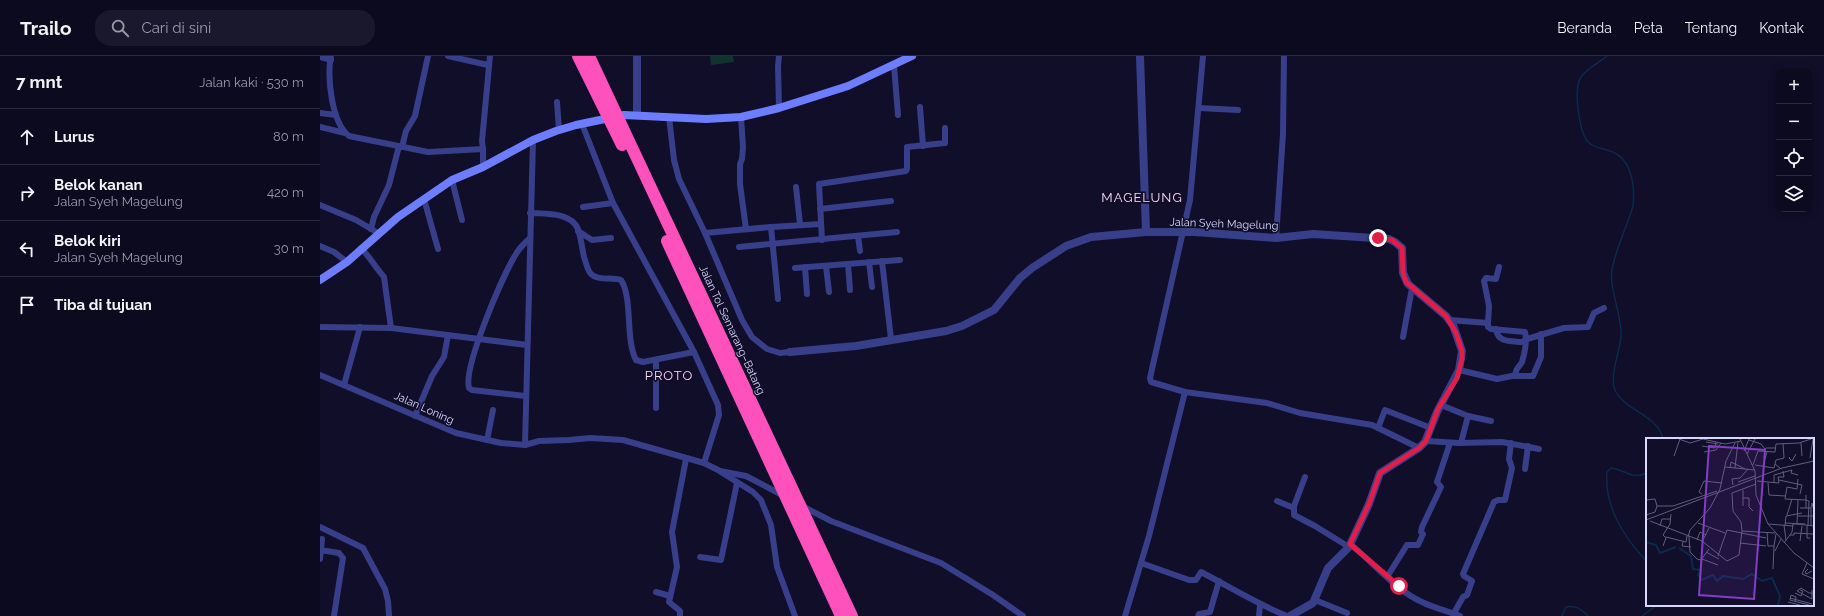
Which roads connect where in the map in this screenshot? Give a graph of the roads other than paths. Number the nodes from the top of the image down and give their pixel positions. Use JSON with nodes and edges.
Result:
{"nodes":[{"id":1,"x":428,"y":56,"type":"edge"},
{"id":2,"x":448,"y":56,"type":"edge"},
{"id":3,"x":490,"y":56,"type":"edge"},
{"id":4,"x":578,"y":56,"type":"edge"},
{"id":5,"x":589,"y":56,"type":"edge"},
{"id":6,"x":637,"y":56,"type":"edge"},
{"id":7,"x":779,"y":56,"type":"edge"},
{"id":8,"x":912,"y":56,"type":"edge"},
{"id":9,"x":1140,"y":56,"type":"edge"},
{"id":10,"x":1203,"y":56,"type":"edge"},
{"id":11,"x":1284,"y":56,"type":"edge"},
{"id":12,"x":320,"y":57,"type":"edge"},
{"id":13,"x":331,"y":58,"type":"edge"},
{"id":14,"x":488,"y":65,"type":"junction"},
{"id":15,"x":894,"y":65,"type":"junction"},
{"id":16,"x":603,"y":96,"type":"junction"},
{"id":17,"x":557,"y":102,"type":"dead end"},
{"id":18,"x":920,"y":107,"type":"dead end"},
{"id":19,"x":779,"y":108,"type":"junction"},
{"id":20,"x":1199,"y":108,"type":"junction"},
{"id":21,"x":1238,"y":110,"type":"dead end"},
{"id":22,"x":320,"y":113,"type":"edge"},
{"id":23,"x":898,"y":114,"type":"dead end"},
{"id":24,"x":336,"y":115,"type":"junction"},
{"id":25,"x":637,"y":115,"type":"junction"},
{"id":26,"x":669,"y":117,"type":"junction"},
{"id":27,"x":741,"y":117,"type":"junction"},
{"id":28,"x":582,"y":124,"type":"junction"},
{"id":29,"x":320,"y":128,"type":"edge"},
{"id":30,"x":945,"y":128,"type":"dead end"},
{"id":31,"x":559,"y":130,"type":"junction"},
{"id":32,"x":345,"y":133,"type":"junction"},
{"id":33,"x":533,"y":140,"type":"junction"},
{"id":34,"x":624,"y":140,"type":"junction"},
{"id":35,"x":400,"y":146,"type":"junction"},
{"id":36,"x":924,"y":146,"type":"junction"},
{"id":37,"x":483,"y":149,"type":"junction"},
{"id":38,"x":483,"y":167,"type":"junction"},
{"id":39,"x":452,"y":180,"type":"junction"},
{"id":40,"x":796,"y":187,"type":"dead end"},
{"id":41,"x":424,"y":199,"type":"junction"},
{"id":42,"x":890,"y":201,"type":"dead end"},
{"id":43,"x":613,"y":203,"type":"junction"},
{"id":44,"x":320,"y":205,"type":"edge"},
{"id":45,"x":583,"y":207,"type":"dead end"},
{"id":46,"x":820,"y":209,"type":"junction"},
{"id":47,"x":530,"y":213,"type":"junction"},
{"id":48,"x":462,"y":220,"type":"dead end"},
{"id":49,"x":800,"y":224,"type":"junction"},
{"id":50,"x":821,"y":224,"type":"junction"},
{"id":51,"x":771,"y":227,"type":"junction"},
{"id":52,"x":746,"y":229,"type":"junction"},
{"id":53,"x":375,"y":231,"type":"junction"},
{"id":54,"x":578,"y":231,"type":"junction"},
{"id":55,"x":897,"y":232,"type":"dead end"},
{"id":56,"x":1146,"y":232,"type":"junction"},
{"id":57,"x":1182,"y":232,"type":"junction"},
{"id":58,"x":705,"y":233,"type":"junction"},
{"id":59,"x":858,"y":236,"type":"junction"},
{"id":60,"x":530,"y":238,"type":"junction"},
{"id":61,"x":611,"y":238,"type":"dead end"},
{"id":62,"x":1276,"y":238,"type":"junction"},
{"id":63,"x":822,"y":240,"type":"junction"},
{"id":64,"x":773,"y":244,"type":"junction"},
{"id":65,"x":320,"y":246,"type":"edge"},
{"id":66,"x":739,"y":247,"type":"dead end"},
{"id":67,"x":360,"y":248,"type":"junction"},
{"id":68,"x":438,"y":249,"type":"dead end"},
{"id":69,"x":860,"y":251,"type":"dead end"},
{"id":70,"x":900,"y":260,"type":"dead end"},
{"id":71,"x":346,"y":261,"type":"junction"},
{"id":72,"x":869,"y":262,"type":"junction"},
{"id":73,"x":882,"y":262,"type":"junction"},
{"id":74,"x":848,"y":264,"type":"junction"},
{"id":75,"x":826,"y":266,"type":"junction"},
{"id":76,"x":805,"y":267,"type":"junction"},
{"id":77,"x":1499,"y":267,"type":"dead end"},
{"id":78,"x":795,"y":268,"type":"dead end"},
{"id":79,"x":320,"y":280,"type":"edge"},
{"id":80,"x":872,"y":287,"type":"dead end"},
{"id":81,"x":1412,"y":288,"type":"junction"},
{"id":82,"x":850,"y":290,"type":"dead end"},
{"id":83,"x":829,"y":292,"type":"dead end"},
{"id":84,"x":807,"y":294,"type":"dead end"},
{"id":85,"x":778,"y":299,"type":"dead end"},
{"id":86,"x":1604,"y":308,"type":"dead end"},
{"id":87,"x":1450,"y":320,"type":"junction"},
{"id":88,"x":1488,"y":323,"type":"junction"},
{"id":89,"x":320,"y":327,"type":"edge"},
{"id":90,"x":360,"y":327,"type":"junction"},
{"id":91,"x":391,"y":328,"type":"junction"},
{"id":92,"x":1496,"y":329,"type":"junction"},
{"id":93,"x":1541,"y":334,"type":"junction"},
{"id":94,"x":448,"y":335,"type":"junction"},
{"id":95,"x":1403,"y":337,"type":"dead end"},
{"id":96,"x":479,"y":339,"type":"junction"},
{"id":97,"x":891,"y":339,"type":"junction"},
{"id":98,"x":1526,"y":339,"type":"junction"},
{"id":99,"x":527,"y":345,"type":"junction"},
{"id":100,"x":694,"y":352,"type":"junction"},
{"id":101,"x":790,"y":352,"type":"joint"},
{"id":102,"x":656,"y":360,"type":"junction"},
{"id":103,"x":1459,"y":370,"type":"junction"},
{"id":104,"x":320,"y":375,"type":"edge"},
{"id":105,"x":1515,"y":376,"type":"junction"},
{"id":106,"x":344,"y":385,"type":"junction"},
{"id":107,"x":1185,"y":392,"type":"junction"},
{"id":108,"x":525,"y":396,"type":"junction"},
{"id":109,"x":1441,"y":405,"type":"junction"},
{"id":110,"x":656,"y":408,"type":"dead end"},
{"id":111,"x":493,"y":410,"type":"dead end"},
{"id":112,"x":416,"y":416,"type":"junction"},
{"id":113,"x":1468,"y":416,"type":"junction"},
{"id":114,"x":1491,"y":422,"type":"dead end"},
{"id":115,"x":1378,"y":428,"type":"junction"},
{"id":116,"x":1431,"y":428,"type":"junction"},
{"id":117,"x":486,"y":440,"type":"junction"},
{"id":118,"x":1426,"y":441,"type":"junction"},
{"id":119,"x":1450,"y":443,"type":"junction"},
{"id":120,"x":1461,"y":443,"type":"junction"},
{"id":121,"x":1512,"y":443,"type":"junction"},
{"id":122,"x":525,"y":445,"type":"junction"},
{"id":123,"x":1528,"y":446,"type":"junction"},
{"id":124,"x":1419,"y":448,"type":"junction"},
{"id":125,"x":1539,"y":449,"type":"dead end"},
{"id":126,"x":686,"y":459,"type":"junction"},
{"id":127,"x":704,"y":463,"type":"junction"},
{"id":128,"x":1525,"y":468,"type":"dead end"},
{"id":129,"x":720,"y":471,"type":"junction"},
{"id":130,"x":1305,"y":477,"type":"dead end"},
{"id":131,"x":737,"y":483,"type":"junction"},
{"id":132,"x":1277,"y":501,"type":"dead end"},
{"id":133,"x":1294,"y":508,"type":"junction"},
{"id":134,"x":320,"y":527,"type":"edge"},
{"id":135,"x":322,"y":539,"type":"dead end"},
{"id":136,"x":1350,"y":545,"type":"junction"},
{"id":137,"x":321,"y":551,"type":"edge"},
{"id":138,"x":700,"y":557,"type":"dead end"},
{"id":139,"x":320,"y":559,"type":"edge"},
{"id":140,"x":1141,"y":564,"type":"junction"},
{"id":141,"x":1387,"y":577,"type":"junction"},
{"id":142,"x":1220,"y":581,"type":"junction"},
{"id":143,"x":656,"y":592,"type":"dead end"},
{"id":144,"x":670,"y":596,"type":"junction"},
{"id":145,"x":1315,"y":600,"type":"junction"},
{"id":146,"x":1260,"y":605,"type":"junction"},
{"id":147,"x":1347,"y":613,"type":"dead end"},
{"id":148,"x":1454,"y":613,"type":"junction"},
{"id":149,"x":334,"y":616,"type":"edge"},
{"id":150,"x":389,"y":616,"type":"edge"},
{"id":151,"x":680,"y":616,"type":"edge"},
{"id":152,"x":795,"y":616,"type":"edge"},
{"id":153,"x":841,"y":616,"type":"edge"},
{"id":154,"x":852,"y":616,"type":"edge"},
{"id":155,"x":1023,"y":616,"type":"edge"},
{"id":156,"x":1125,"y":616,"type":"edge"},
{"id":157,"x":1198,"y":616,"type":"edge"},
{"id":158,"x":1259,"y":616,"type":"edge"},
{"id":159,"x":1287,"y":616,"type":"edge"},
{"id":160,"x":1290,"y":616,"type":"edge"},
{"id":161,"x":1460,"y":616,"type":"edge"}],
"edges":[{"from":1,"to":35,"type":"street"},
{"from":2,"to":14,"type":"street"},
{"from":3,"to":14,"type":"street"},
{"from":4,"to":16,"type":"highway","name":"Jalan Tol Semarang–Batang"},
{"from":5,"to":16,"type":"highway","name":"Jalan Tol Semarang–Batang"},
{"from":6,"to":25,"type":"street"},
{"from":7,"to":19,"type":"street"},
{"from":8,"to":15,"type":"main road"},
{"from":9,"to":56,"type":"street"},
{"from":10,"to":20,"type":"street"},
{"from":11,"to":62,"type":"street"},
{"from":12,"to":13,"type":"street"},
{"from":13,"to":24,"type":"street"},
{"from":14,"to":37,"type":"street"},
{"from":15,"to":19,"type":"main road"},
{"from":15,"to":23,"type":"street"},
{"from":16,"to":34,"type":"highway","name":"Jalan Tol Semarang–Batang"},
{"from":17,"to":31,"type":"street"},
{"from":18,"to":36,"type":"street"},
{"from":19,"to":27,"type":"main road"},
{"from":20,"to":21,"type":"street"},
{"from":20,"to":57,"type":"street"},
{"from":22,"to":24,"type":"street"},
{"from":24,"to":32,"type":"street"},
{"from":25,"to":26,"type":"main road"},
{"from":25,"to":28,"type":"main road"},
{"from":26,"to":27,"type":"main road"},
{"from":26,"to":58,"type":"street"},
{"from":27,"to":52,"type":"street"},
{"from":28,"to":31,"type":"main road"},
{"from":28,"to":43,"type":"street"},
{"from":29,"to":32,"type":"street"},
{"from":30,"to":36,"type":"street"},
{"from":31,"to":33,"type":"main road"},
{"from":32,"to":35,"type":"street"},
{"from":33,"to":38,"type":"main road"},
{"from":33,"to":47,"type":"street"},
{"from":34,"to":153,"type":"highway","name":"Jalan Tol Semarang–Batang"},
{"from":34,"to":154,"type":"highway","name":"Jalan Tol Semarang–Batang"},
{"from":35,"to":37,"type":"street"},
{"from":35,"to":53,"type":"street"},
{"from":36,"to":46,"type":"street"},
{"from":37,"to":38,"type":"street"},
{"from":38,"to":39,"type":"main road"},
{"from":39,"to":41,"type":"main road"},
{"from":39,"to":48,"type":"street"},
{"from":40,"to":49,"type":"street"},
{"from":41,"to":53,"type":"main road"},
{"from":41,"to":68,"type":"street"},
{"from":42,"to":46,"type":"street"},
{"from":43,"to":45,"type":"street"},
{"from":43,"to":100,"type":"street"},
{"from":44,"to":53,"type":"street"},
{"from":46,"to":50,"type":"street"},
{"from":47,"to":54,"type":"street"},
{"from":47,"to":60,"type":"street"},
{"from":49,"to":50,"type":"street"},
{"from":49,"to":51,"type":"street"},
{"from":50,"to":63,"type":"street"},
{"from":51,"to":52,"type":"street"},
{"from":51,"to":64,"type":"street"},
{"from":52,"to":58,"type":"street"},
{"from":53,"to":67,"type":"main road"},
{"from":54,"to":61,"type":"street"},
{"from":54,"to":102,"type":"street"},
{"from":55,"to":59,"type":"street"},
{"from":56,"to":57,"type":"street","name":"Jalan Syeh Magelung"},
{"from":56,"to":97,"type":"street","name":"Jalan Syeh Magelung"},
{"from":57,"to":62,"type":"street","name":"Jalan Syeh Magelung"},
{"from":57,"to":107,"type":"street"},
{"from":58,"to":101,"type":"street"},
{"from":59,"to":63,"type":"street"},
{"from":59,"to":69,"type":"street"},
{"from":60,"to":96,"type":"street"},
{"from":60,"to":99,"type":"street"},
{"from":62,"to":81,"type":"street","name":"Jalan Syeh Magelung"},
{"from":63,"to":64,"type":"street"},
{"from":64,"to":66,"type":"street"},
{"from":64,"to":85,"type":"street"},
{"from":65,"to":71,"type":"street"},
{"from":67,"to":71,"type":"main road"},
{"from":67,"to":91,"type":"street"},
{"from":70,"to":73,"type":"street"},
{"from":71,"to":79,"type":"main road"},
{"from":72,"to":73,"type":"street"},
{"from":72,"to":74,"type":"street"},
{"from":72,"to":80,"type":"street"},
{"from":73,"to":97,"type":"street"},
{"from":74,"to":75,"type":"street"},
{"from":74,"to":82,"type":"street"},
{"from":75,"to":76,"type":"street"},
{"from":75,"to":83,"type":"street"},
{"from":76,"to":78,"type":"street"},
{"from":76,"to":84,"type":"street"},
{"from":77,"to":88,"type":"street"},
{"from":81,"to":87,"type":"street","name":"Jalan Syeh Magelung"},
{"from":81,"to":95,"type":"street"},
{"from":86,"to":93,"type":"street"},
{"from":87,"to":88,"type":"street"},
{"from":87,"to":103,"type":"street","name":"Jalan Syeh Magelung"},
{"from":88,"to":92,"type":"street"},
{"from":89,"to":90,"type":"street"},
{"from":90,"to":91,"type":"street"},
{"from":90,"to":106,"type":"street"},
{"from":91,"to":94,"type":"street"},
{"from":92,"to":98,"type":"street"},
{"from":92,"to":98,"type":"street"},
{"from":93,"to":98,"type":"street"},
{"from":93,"to":105,"type":"street"},
{"from":94,"to":96,"type":"street"},
{"from":94,"to":112,"type":"street"},
{"from":96,"to":99,"type":"street"},
{"from":96,"to":108,"type":"street"},
{"from":97,"to":101,"type":"street","name":"Jalan Syeh Magelung"},
{"from":98,"to":105,"type":"street"},
{"from":99,"to":108,"type":"street"},
{"from":100,"to":102,"type":"street"},
{"from":100,"to":127,"type":"street"},
{"from":102,"to":110,"type":"street"},
{"from":103,"to":105,"type":"street"},
{"from":103,"to":109,"type":"street","name":"Jalan Syeh Magelung"},
{"from":104,"to":106,"type":"street","name":"Jalan Loning"},
{"from":106,"to":112,"type":"street","name":"Jalan Loning"},
{"from":107,"to":115,"type":"street"},
{"from":107,"to":140,"type":"street"},
{"from":108,"to":122,"type":"street"},
{"from":109,"to":113,"type":"street"},
{"from":109,"to":116,"type":"street","name":"Jalan Syeh Magelung"},
{"from":111,"to":117,"type":"street"},
{"from":112,"to":117,"type":"street","name":"Jalan Loning"},
{"from":113,"to":114,"type":"street"},
{"from":113,"to":120,"type":"street"},
{"from":115,"to":116,"type":"street"},
{"from":115,"to":124,"type":"street"},
{"from":116,"to":118,"type":"street","name":"Jalan Syeh Magelung"},
{"from":117,"to":122,"type":"street","name":"Jalan Loning"},
{"from":118,"to":119,"type":"street"},
{"from":118,"to":124,"type":"street","name":"Jalan Syeh Magelung"},
{"from":119,"to":120,"type":"street"},
{"from":119,"to":141,"type":"street"},
{"from":120,"to":121,"type":"street"},
{"from":121,"to":123,"type":"street"},
{"from":121,"to":148,"type":"street"},
{"from":122,"to":126,"type":"street","name":"Jalan Loning"},
{"from":123,"to":125,"type":"street"},
{"from":123,"to":128,"type":"street"},
{"from":124,"to":136,"type":"street","name":"Jalan Syeh Magelung"},
{"from":126,"to":127,"type":"street","name":"Jalan Loning"},
{"from":126,"to":144,"type":"street"},
{"from":127,"to":129,"type":"street","name":"Jalan Loning"},
{"from":129,"to":131,"type":"street"},
{"from":129,"to":155,"type":"street"},
{"from":130,"to":133,"type":"street"},
{"from":131,"to":138,"type":"street"},
{"from":131,"to":152,"type":"street"},
{"from":132,"to":133,"type":"street"},
{"from":133,"to":136,"type":"street"},
{"from":134,"to":150,"type":"street"},
{"from":135,"to":137,"type":"street"},
{"from":136,"to":141,"type":"street"},
{"from":136,"to":145,"type":"street","name":"Jalan Syeh Magelung"},
{"from":137,"to":139,"type":"street"},
{"from":137,"to":149,"type":"street"},
{"from":140,"to":142,"type":"street"},
{"from":140,"to":156,"type":"street"},
{"from":141,"to":148,"type":"street"},
{"from":142,"to":146,"type":"street"},
{"from":142,"to":157,"type":"street"},
{"from":143,"to":144,"type":"street"},
{"from":144,"to":151,"type":"street"},
{"from":145,"to":147,"type":"street"},
{"from":145,"to":160,"type":"street"},
{"from":146,"to":158,"type":"street"},
{"from":146,"to":159,"type":"street"},
{"from":148,"to":161,"type":"street"}]}
